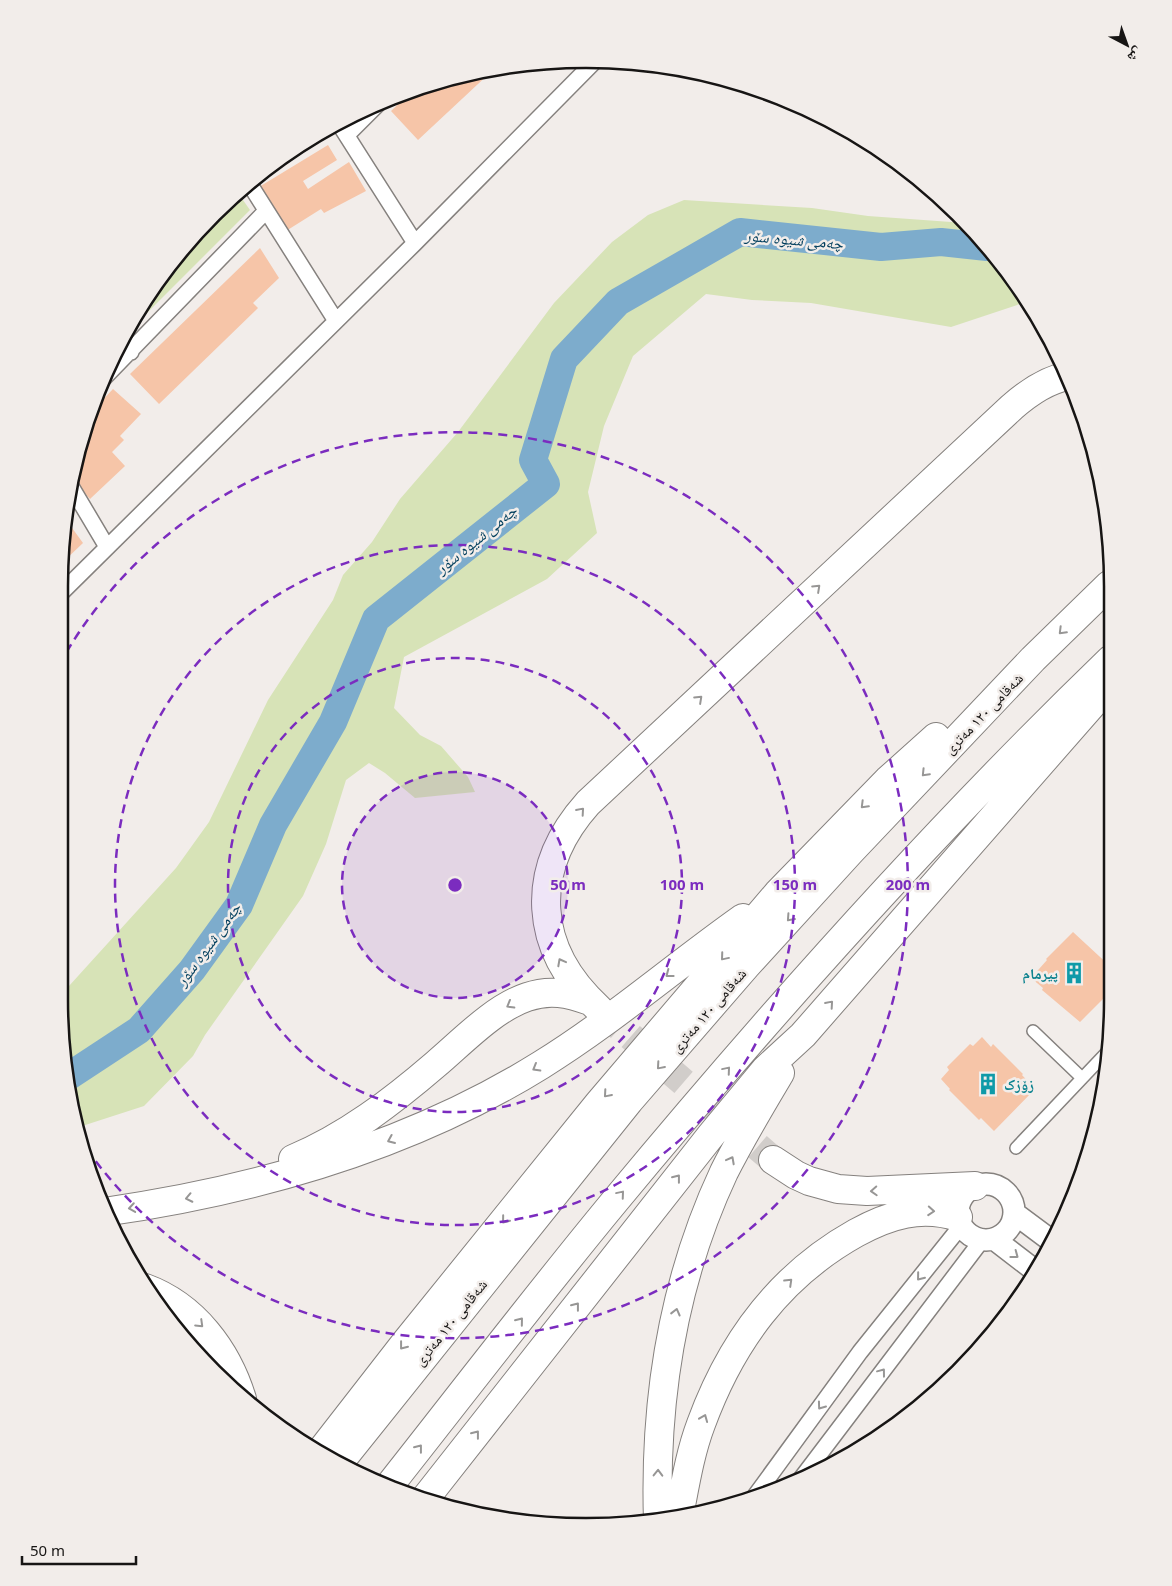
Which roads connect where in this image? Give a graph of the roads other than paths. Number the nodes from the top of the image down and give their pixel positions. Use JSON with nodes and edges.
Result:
{"nodes":[{"id":1,"x":588,"y":68,"type":"edge"},
{"id":2,"x":365,"y":117,"type":"edge"},
{"id":3,"x":342,"y":129,"type":"edge"},
{"id":4,"x":347,"y":136,"type":"junction"},
{"id":5,"x":253,"y":189,"type":"edge"},
{"id":6,"x":266,"y":212,"type":"junction"},
{"id":7,"x":415,"y":243,"type":"junction"},
{"id":8,"x":336,"y":321,"type":"junction"},
{"id":9,"x":128,"y":344,"type":"edge"},
{"id":10,"x":1061,"y":378,"type":"edge"},
{"id":11,"x":76,"y":494,"type":"edge"},
{"id":12,"x":107,"y":547,"type":"junction"},
{"id":13,"x":67,"y":587,"type":"edge"},
{"id":14,"x":1101,"y":593,"type":"edge"},
{"id":15,"x":1033,"y":660,"type":"junction"},
{"id":16,"x":1105,"y":665,"type":"edge"},
{"id":17,"x":1105,"y":690,"type":"edge"},
{"id":18,"x":778,"y":893,"type":"junction"},
{"id":19,"x":1033,"y":1031,"type":"dead end"},
{"id":20,"x":803,"y":1035,"type":"junction"},
{"id":21,"x":1101,"y":1059,"type":"edge"},
{"id":22,"x":1082,"y":1078,"type":"junction"},
{"id":23,"x":1016,"y":1148,"type":"dead end"},
{"id":24,"x":773,"y":1160,"type":"tunnel mouth"},
{"id":25,"x":975,"y":1186,"type":"junction"},
{"id":26,"x":218,"y":1192,"type":"junction"},
{"id":27,"x":113,"y":1211,"type":"edge"},
{"id":28,"x":1014,"y":1212,"type":"junction"},
{"id":29,"x":959,"y":1221,"type":"junction"},
{"id":30,"x":1046,"y":1238,"type":"edge"},
{"id":31,"x":988,"y":1240,"type":"junction"},
{"id":32,"x":1030,"y":1267,"type":"edge"},
{"id":33,"x":160,"y":1295,"type":"edge"},
{"id":34,"x":237,"y":1384,"type":"edge"},
{"id":35,"x":325,"y":1447,"type":"edge"},
{"id":36,"x":343,"y":1458,"type":"edge"},
{"id":37,"x":810,"y":1467,"type":"edge"},
{"id":38,"x":393,"y":1481,"type":"edge"},
{"id":39,"x":761,"y":1488,"type":"edge"},
{"id":40,"x":429,"y":1494,"type":"edge"},
{"id":41,"x":680,"y":1510,"type":"edge"},
{"id":42,"x":658,"y":1513,"type":"edge"}],
"edges":[{"from":1,"to":7,"type":"street"},
{"from":2,"to":4,"type":"street"},
{"from":3,"to":4,"type":"street"},
{"from":4,"to":7,"type":"street"},
{"from":5,"to":6,"type":"street"},
{"from":6,"to":8,"type":"street"},
{"from":6,"to":9,"type":"street"},
{"from":7,"to":8,"type":"street"},
{"from":8,"to":12,"type":"street"},
{"from":10,"to":26,"type":"highway"},
{"from":11,"to":12,"type":"street"},
{"from":12,"to":13,"type":"street"},
{"from":14,"to":15,"type":"highway","name":"شەقامی ١٢٠ مەتری","one_way":true},
{"from":15,"to":18,"type":"highway","one_way":true},
{"from":15,"to":36,"type":"highway","name":"شەقامی ١٢٠ مەتری","one_way":true},
{"from":38,"to":16,"type":"highway","one_way":true},
{"from":20,"to":17,"type":"highway","one_way":true},
{"from":18,"to":26,"type":"highway","one_way":true},
{"from":18,"to":35,"type":"highway","one_way":true},
{"from":19,"to":22,"type":"street"},
{"from":40,"to":20,"type":"highway","one_way":true},
{"from":42,"to":20,"type":"highway","one_way":true},
{"from":21,"to":22,"type":"street"},
{"from":22,"to":23,"type":"street"},
{"from":25,"to":24,"type":"highway","one_way":true},
{"from":25,"to":28,"type":"main road"},
{"from":25,"to":29,"type":"main road"},
{"from":26,"to":27,"type":"highway","one_way":true},
{"from":28,"to":30,"type":"main road"},
{"from":28,"to":31,"type":"main road"},
{"from":29,"to":31,"type":"main road"},
{"from":29,"to":39,"type":"street","one_way":true},
{"from":41,"to":29,"type":"highway","one_way":true},
{"from":31,"to":32,"type":"main road","one_way":true},
{"from":37,"to":31,"type":"street","one_way":true},
{"from":33,"to":34,"type":"highway","one_way":true}]}
